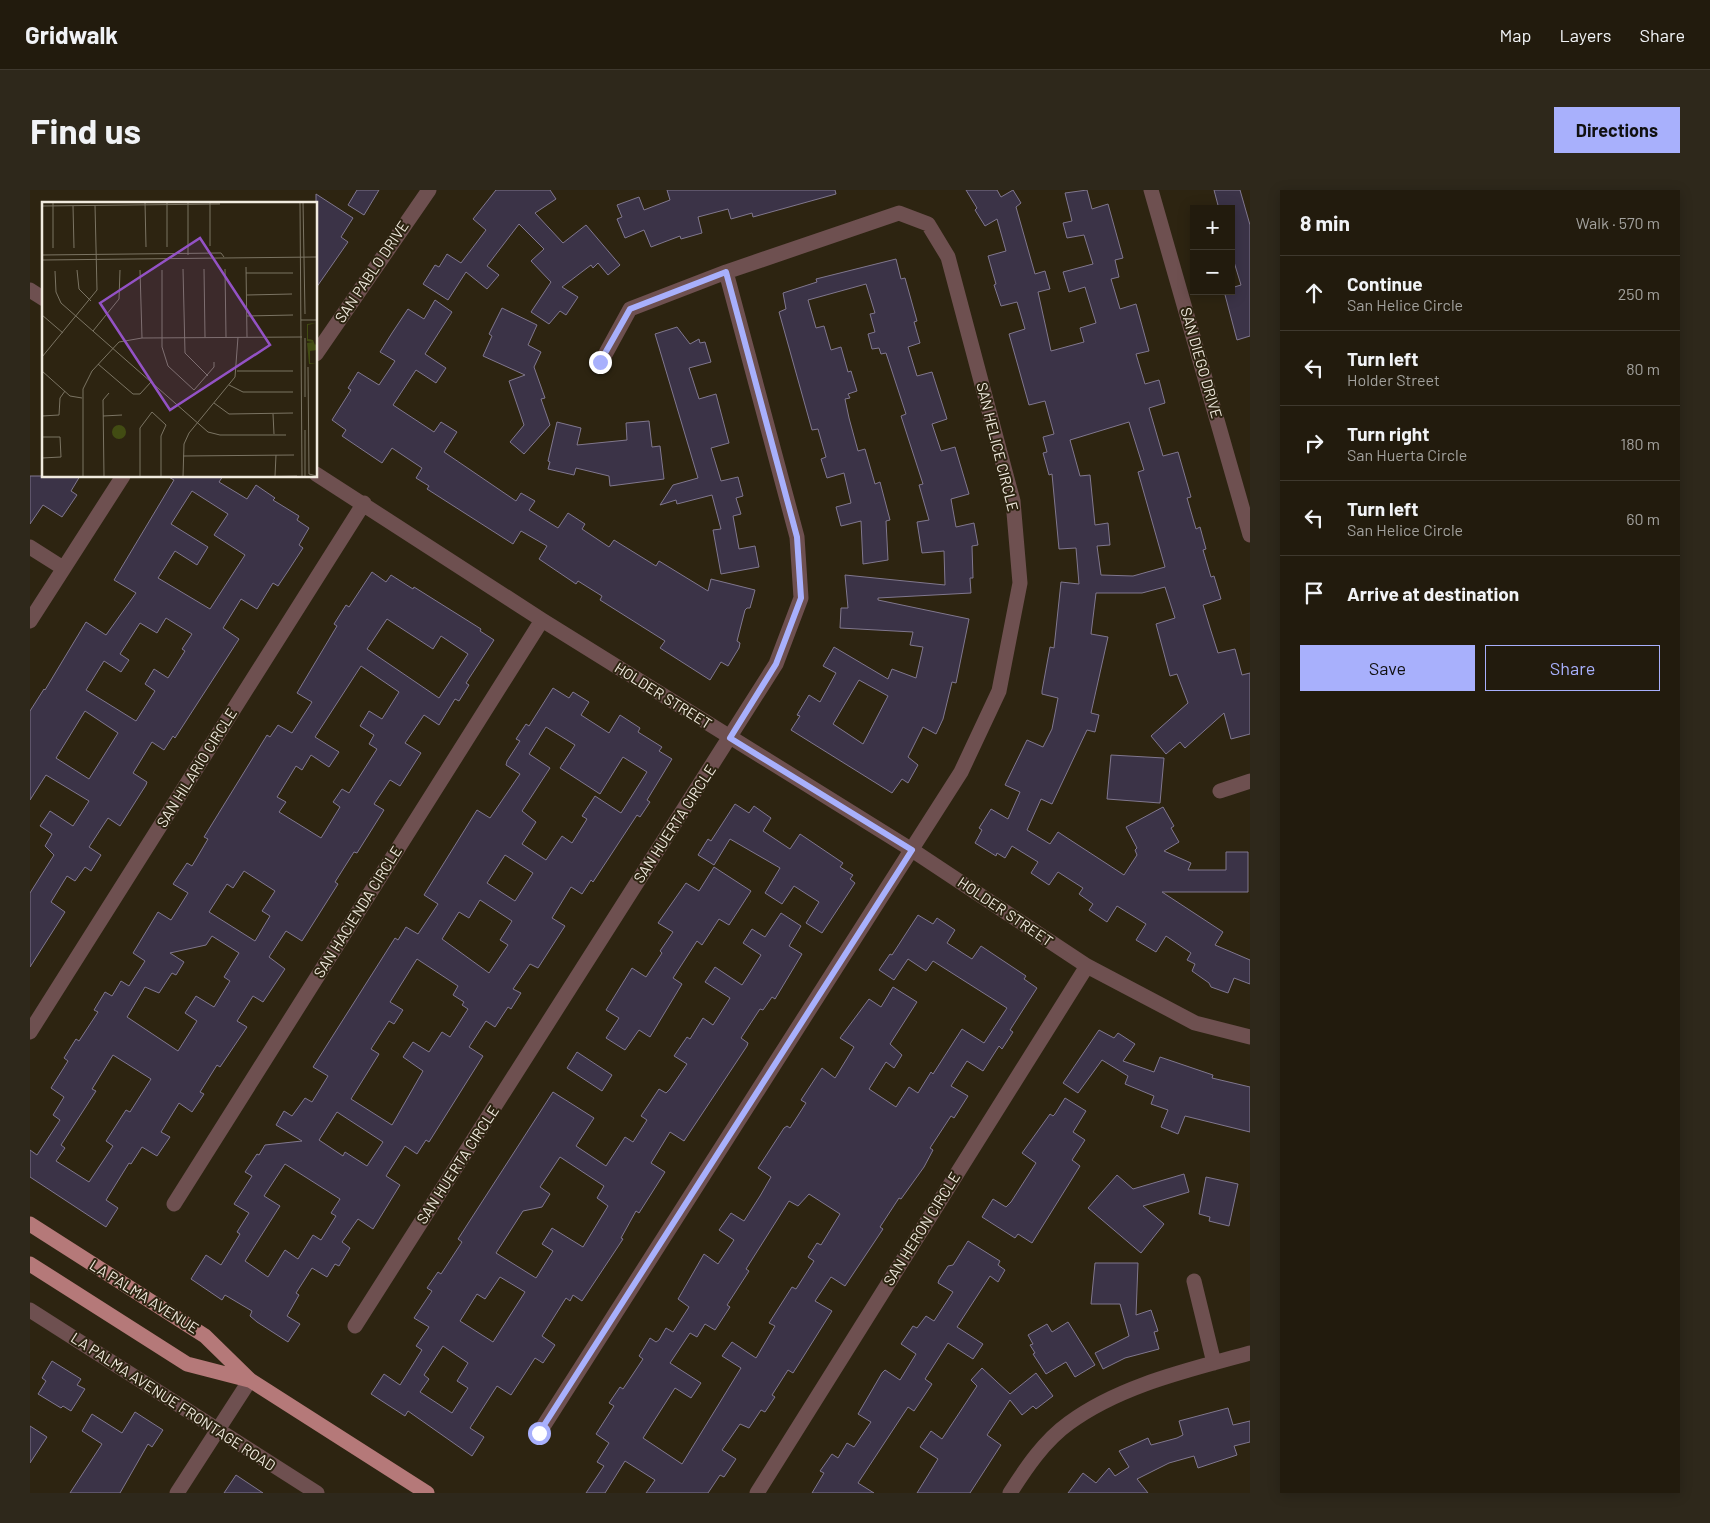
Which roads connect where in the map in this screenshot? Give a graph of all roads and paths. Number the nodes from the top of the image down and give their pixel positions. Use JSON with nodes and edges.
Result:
{"nodes":[{"id":1,"x":429,"y":190,"type":"edge"},
{"id":2,"x":1151,"y":190,"type":"edge"},
{"id":3,"x":726,"y":272,"type":"junction"},
{"id":4,"x":30,"y":290,"type":"edge"},
{"id":5,"x":42,"y":297,"type":"edge"},
{"id":6,"x":318,"y":351,"type":"edge"},
{"id":7,"x":600,"y":362,"type":"dead end"},
{"id":8,"x":318,"y":475,"type":"edge"},
{"id":9,"x":122,"y":478,"type":"edge"},
{"id":10,"x":364,"y":503,"type":"junction"},
{"id":11,"x":1250,"y":535,"type":"edge"},
{"id":12,"x":30,"y":547,"type":"edge"},
{"id":13,"x":63,"y":568,"type":"junction"},
{"id":14,"x":542,"y":620,"type":"junction"},
{"id":15,"x":30,"y":621,"type":"edge"},
{"id":16,"x":730,"y":738,"type":"junction"},
{"id":17,"x":1250,"y":781,"type":"edge"},
{"id":18,"x":1220,"y":791,"type":"dead end"},
{"id":19,"x":912,"y":850,"type":"junction"},
{"id":20,"x":1086,"y":966,"type":"junction"},
{"id":21,"x":30,"y":1032,"type":"edge"},
{"id":22,"x":1250,"y":1037,"type":"edge"},
{"id":23,"x":174,"y":1204,"type":"dead end"},
{"id":24,"x":30,"y":1224,"type":"edge"},
{"id":25,"x":30,"y":1264,"type":"edge"},
{"id":26,"x":1194,"y":1281,"type":"dead end"},
{"id":27,"x":30,"y":1310,"type":"edge"},
{"id":28,"x":355,"y":1326,"type":"dead end"},
{"id":29,"x":1250,"y":1353,"type":"edge"},
{"id":30,"x":1214,"y":1363,"type":"junction"},
{"id":31,"x":250,"y":1380,"type":"junction"},
{"id":32,"x":217,"y":1430,"type":"junction"},
{"id":33,"x":539,"y":1433,"type":"dead end"},
{"id":34,"x":177,"y":1493,"type":"edge"},
{"id":35,"x":317,"y":1493,"type":"edge"},
{"id":36,"x":428,"y":1493,"type":"edge"},
{"id":37,"x":757,"y":1493,"type":"edge"},
{"id":38,"x":1010,"y":1493,"type":"edge"}],
"edges":[{"from":1,"to":6,"type":"street","name":"SAN PABLO DRIVE"},
{"from":2,"to":11,"type":"street","name":"SAN DIEGO DRIVE"},
{"from":3,"to":7,"type":"street","name":"SAN HELICE CIRCLE"},
{"from":3,"to":16,"type":"street","name":"SAN HUERTA CIRCLE"},
{"from":3,"to":19,"type":"street","name":"SAN HELICE CIRCLE"},
{"from":4,"to":5,"type":"street"},
{"from":8,"to":10,"type":"street","name":"HOLDER STREET"},
{"from":9,"to":13,"type":"street"},
{"from":10,"to":14,"type":"street","name":"HOLDER STREET"},
{"from":10,"to":21,"type":"street","name":"SAN HILARIO CIRCLE"},
{"from":12,"to":13,"type":"street"},
{"from":13,"to":15,"type":"street"},
{"from":14,"to":16,"type":"street","name":"HOLDER STREET"},
{"from":14,"to":23,"type":"street","name":"SAN HACIENDA CIRCLE"},
{"from":16,"to":19,"type":"street","name":"HOLDER STREET"},
{"from":16,"to":28,"type":"street","name":"SAN HUERTA CIRCLE"},
{"from":17,"to":18,"type":"street"},
{"from":19,"to":20,"type":"street","name":"HOLDER STREET"},
{"from":19,"to":33,"type":"street","name":"SAN HELICE CIRCLE"},
{"from":20,"to":22,"type":"street","name":"HOLDER STREET"},
{"from":20,"to":37,"type":"street","name":"SAN HERON CIRCLE"},
{"from":24,"to":31,"type":"main road","name":"LA PALMA AVENUE"},
{"from":25,"to":31,"type":"main road","name":"LA PALMA AVENUE"},
{"from":26,"to":30,"type":"street"},
{"from":27,"to":32,"type":"street","name":"LA PALMA AVENUE FRONTAGE ROAD"},
{"from":29,"to":30,"type":"street"},
{"from":30,"to":38,"type":"street"},
{"from":31,"to":32,"type":"street"},
{"from":31,"to":36,"type":"main road","name":"LA PALMA AVENUE"},
{"from":32,"to":34,"type":"street"},
{"from":32,"to":35,"type":"street","name":"LA PALMA AVENUE FRONTAGE ROAD"}]}
